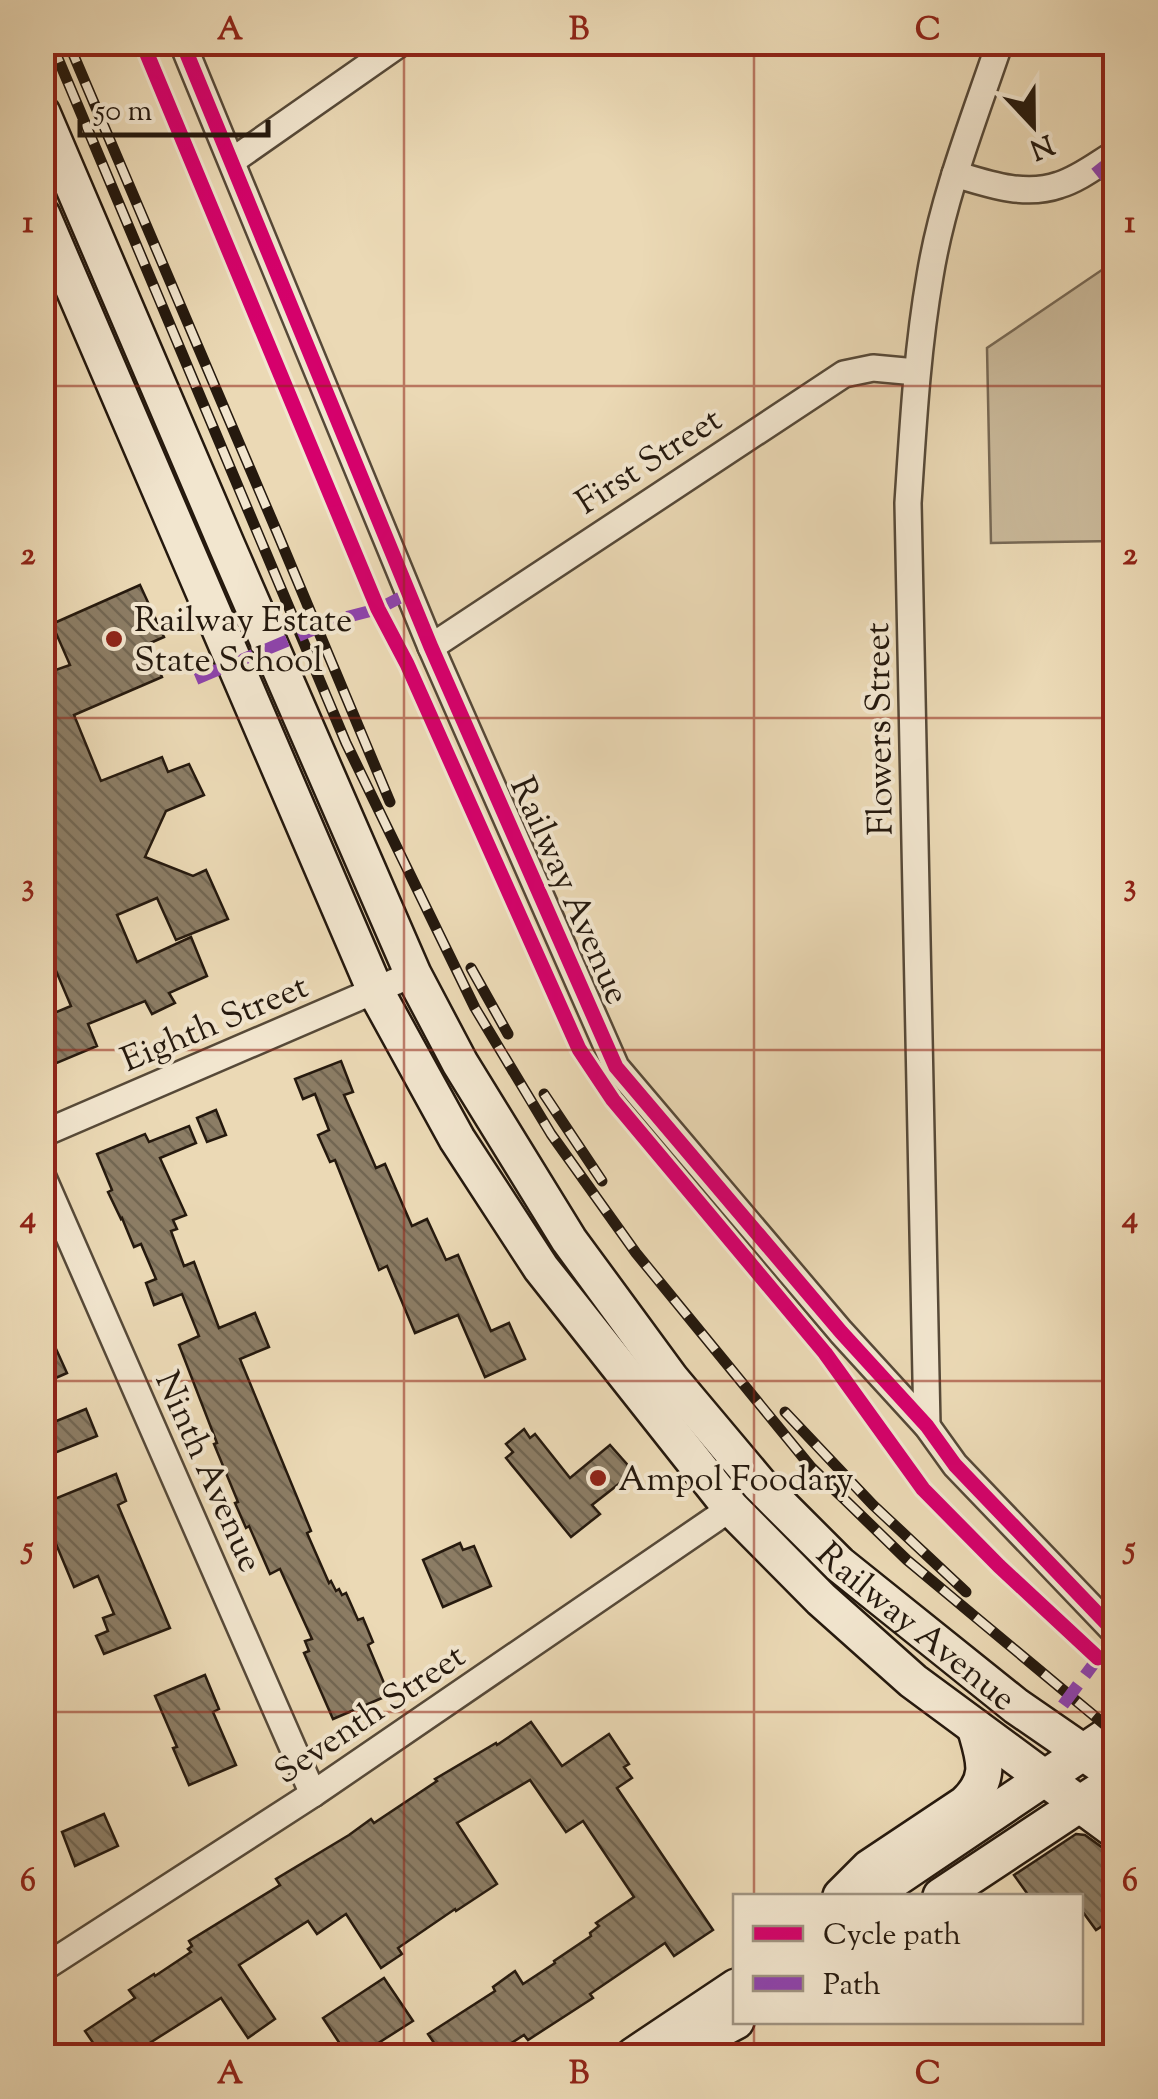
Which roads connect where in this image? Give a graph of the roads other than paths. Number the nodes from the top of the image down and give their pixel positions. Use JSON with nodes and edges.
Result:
{"nodes":[{"id":1,"x":182,"y":42,"type":"edge"},
{"id":2,"x":402,"y":42,"type":"edge"},
{"id":3,"x":1000,"y":42,"type":"edge"},
{"id":4,"x":42,"y":113,"type":"edge"},
{"id":5,"x":1116,"y":152,"type":"edge"},
{"id":6,"x":232,"y":161,"type":"junction"},
{"id":7,"x":955,"y":174,"type":"junction"},
{"id":8,"x":42,"y":215,"type":"edge"},
{"id":9,"x":916,"y":372,"type":"junction"},
{"id":10,"x":431,"y":646,"type":"junction"},
{"id":11,"x":412,"y":974,"type":"junction"},
{"id":12,"x":375,"y":990,"type":"junction"},
{"id":13,"x":42,"y":1134,"type":"edge"},
{"id":14,"x":42,"y":1176,"type":"edge"},
{"id":15,"x":926,"y":1426,"type":"junction"},
{"id":16,"x":731,"y":1508,"type":"junction"},
{"id":17,"x":1114,"y":1631,"type":"edge"},
{"id":18,"x":974,"y":1726,"type":"junction"},
{"id":19,"x":1116,"y":1730,"type":"edge"},
{"id":20,"x":1083,"y":1752,"type":"junction"},
{"id":21,"x":1116,"y":1777,"type":"edge"},
{"id":22,"x":1046,"y":1779,"type":"junction"},
{"id":23,"x":313,"y":1794,"type":"junction"},
{"id":24,"x":1081,"y":1804,"type":"junction"},
{"id":25,"x":1116,"y":1831,"type":"edge"},
{"id":26,"x":843,"y":1894,"type":"edge"},
{"id":27,"x":873,"y":1894,"type":"edge"},
{"id":28,"x":944,"y":1894,"type":"edge"},
{"id":29,"x":42,"y":1970,"type":"edge"},
{"id":30,"x":733,"y":1989,"type":"edge"},
{"id":31,"x":733,"y":2023,"type":"edge"},
{"id":32,"x":633,"y":2056,"type":"edge"},
{"id":33,"x":670,"y":2056,"type":"edge"}],
"edges":[{"from":1,"to":6,"type":"street","name":"Railway Avenue"},
{"from":2,"to":6,"type":"street"},
{"from":3,"to":7,"type":"street","name":"Flowers Street"},
{"from":4,"to":11,"type":"main road","name":"Railway Avenue"},
{"from":5,"to":7,"type":"street"},
{"from":6,"to":10,"type":"street","name":"Railway Avenue"},
{"from":7,"to":9,"type":"street","name":"Flowers Street"},
{"from":8,"to":12,"type":"main road","name":"Railway Avenue"},
{"from":9,"to":10,"type":"street","name":"First Street"},
{"from":9,"to":15,"type":"street","name":"Flowers Street"},
{"from":10,"to":15,"type":"street","name":"Railway Avenue"},
{"from":11,"to":12,"type":"street","name":"Eighth Street"},
{"from":11,"to":20,"type":"main road","name":"Railway Avenue"},
{"from":12,"to":13,"type":"street","name":"Eighth Street"},
{"from":12,"to":16,"type":"main road","name":"Railway Avenue"},
{"from":14,"to":23,"type":"street","name":"Ninth Avenue"},
{"from":15,"to":17,"type":"street","name":"Railway Avenue"},
{"from":16,"to":18,"type":"main road","name":"Railway Avenue"},
{"from":16,"to":23,"type":"street","name":"Seventh Street"},
{"from":18,"to":22,"type":"main road","name":"Railway Avenue"},
{"from":18,"to":26,"type":"main road"},
{"from":19,"to":20,"type":"main road"},
{"from":20,"to":21,"type":"main road","name":"Railway Avenue"},
{"from":20,"to":22,"type":"main road"},
{"from":21,"to":24,"type":"main road"},
{"from":22,"to":24,"type":"main road","name":"Railway Avenue"},
{"from":22,"to":27,"type":"main road"},
{"from":23,"to":29,"type":"street","name":"Seventh Street"},
{"from":24,"to":25,"type":"main road","name":"Railway Avenue"},
{"from":24,"to":28,"type":"main road"},
{"from":30,"to":32,"type":"main road"},
{"from":31,"to":33,"type":"main road"}]}
